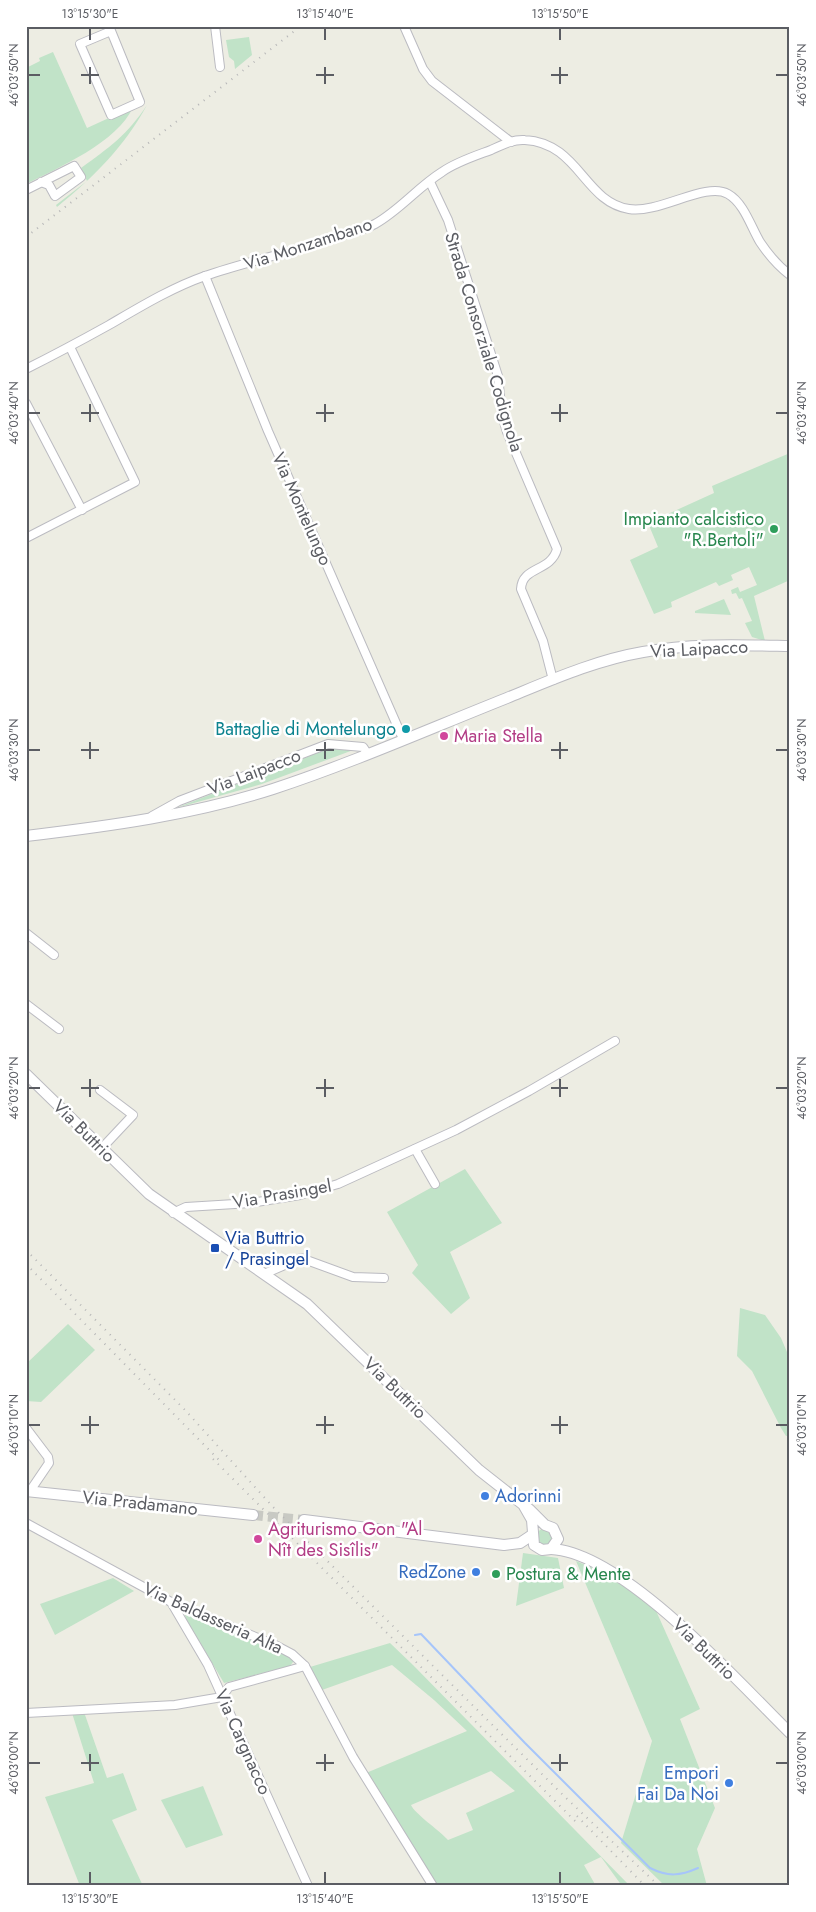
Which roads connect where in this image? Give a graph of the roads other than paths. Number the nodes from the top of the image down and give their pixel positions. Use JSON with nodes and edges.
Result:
{"nodes":[{"id":1,"x":215,"y":26,"type":"edge"},
{"id":2,"x":404,"y":26,"type":"edge"},
{"id":3,"x":110,"y":28,"type":"edge"},
{"id":4,"x":220,"y":67,"type":"dead end"},
{"id":5,"x":511,"y":142,"type":"junction"},
{"id":6,"x":41,"y":182,"type":"junction"},
{"id":7,"x":430,"y":182,"type":"junction"},
{"id":8,"x":26,"y":190,"type":"edge"},
{"id":9,"x":790,"y":275,"type":"edge"},
{"id":10,"x":205,"y":276,"type":"junction"},
{"id":11,"x":70,"y":347,"type":"junction"},
{"id":12,"x":26,"y":368,"type":"edge"},
{"id":13,"x":26,"y":403,"type":"edge"},
{"id":14,"x":82,"y":510,"type":"junction"},
{"id":15,"x":26,"y":538,"type":"edge"},
{"id":16,"x":790,"y":646,"type":"edge"},
{"id":17,"x":553,"y":680,"type":"junction"},
{"id":18,"x":403,"y":739,"type":"junction"},
{"id":19,"x":367,"y":753,"type":"junction"},
{"id":20,"x":144,"y":821,"type":"junction"},
{"id":21,"x":26,"y":836,"type":"edge"},
{"id":22,"x":26,"y":933,"type":"edge"},
{"id":23,"x":54,"y":955,"type":"dead end"},
{"id":24,"x":26,"y":1004,"type":"edge"},
{"id":25,"x":59,"y":1029,"type":"dead end"},
{"id":26,"x":615,"y":1041,"type":"dead end"},
{"id":27,"x":26,"y":1074,"type":"edge"},
{"id":28,"x":100,"y":1090,"type":"dead end"},
{"id":29,"x":101,"y":1149,"type":"junction"},
{"id":30,"x":415,"y":1149,"type":"junction"},
{"id":31,"x":435,"y":1184,"type":"dead end"},
{"id":32,"x":173,"y":1213,"type":"junction"},
{"id":33,"x":264,"y":1274,"type":"junction"},
{"id":34,"x":384,"y":1278,"type":"dead end"},
{"id":35,"x":26,"y":1428,"type":"edge"},
{"id":36,"x":28,"y":1491,"type":"edge"},
{"id":37,"x":524,"y":1506,"type":"junction"},
{"id":38,"x":253,"y":1515,"type":"tunnel mouth"},
{"id":39,"x":304,"y":1520,"type":"tunnel mouth"},
{"id":40,"x":26,"y":1523,"type":"edge"},
{"id":41,"x":545,"y":1525,"type":"junction"},
{"id":42,"x":557,"y":1533,"type":"junction"},
{"id":43,"x":533,"y":1534,"type":"junction"},
{"id":44,"x":504,"y":1545,"type":"junction"},
{"id":45,"x":539,"y":1549,"type":"junction"},
{"id":46,"x":551,"y":1549,"type":"junction"},
{"id":47,"x":586,"y":1558,"type":"junction"},
{"id":48,"x":171,"y":1602,"type":"junction"},
{"id":49,"x":305,"y":1666,"type":"junction"},
{"id":50,"x":222,"y":1697,"type":"junction"},
{"id":51,"x":26,"y":1713,"type":"edge"},
{"id":52,"x":790,"y":1733,"type":"edge"},
{"id":53,"x":308,"y":1886,"type":"edge"},
{"id":54,"x":433,"y":1886,"type":"edge"}],
"edges":[{"from":1,"to":4,"type":"street"},
{"from":2,"to":5,"type":"street"},
{"from":3,"to":3,"type":"street"},
{"from":5,"to":7,"type":"street","name":"Via Monzambano"},
{"from":5,"to":9,"type":"street","name":"Via Monzambano"},
{"from":6,"to":6,"type":"street"},
{"from":6,"to":8,"type":"street"},
{"from":7,"to":10,"type":"street","name":"Via Monzambano"},
{"from":7,"to":17,"type":"street","name":"Strada Consorziale Codignola"},
{"from":10,"to":11,"type":"street","name":"Via Monzambano"},
{"from":10,"to":18,"type":"street","name":"Via Montelungo"},
{"from":11,"to":12,"type":"street","name":"Via Monzambano"},
{"from":11,"to":14,"type":"street"},
{"from":13,"to":14,"type":"street"},
{"from":14,"to":15,"type":"street"},
{"from":16,"to":17,"type":"street","name":"Via Laipacco"},
{"from":17,"to":18,"type":"street","name":"Via Laipacco"},
{"from":18,"to":19,"type":"street","name":"Via Laipacco"},
{"from":19,"to":20,"type":"street","name":"Via Laipacco"},
{"from":19,"to":20,"type":"street","name":"Via Laipacco"},
{"from":20,"to":21,"type":"street","name":"Via Laipacco"},
{"from":22,"to":23,"type":"street"},
{"from":24,"to":25,"type":"street"},
{"from":26,"to":30,"type":"street","name":"Via Prasingel"},
{"from":27,"to":29,"type":"street","name":"Via Buttrio"},
{"from":28,"to":29,"type":"street"},
{"from":29,"to":32,"type":"street","name":"Via Buttrio"},
{"from":30,"to":31,"type":"street"},
{"from":30,"to":32,"type":"street","name":"Via Prasingel"},
{"from":32,"to":33,"type":"street","name":"Via Buttrio"},
{"from":33,"to":34,"type":"street"},
{"from":33,"to":37,"type":"street","name":"Via Buttrio"},
{"from":35,"to":36,"type":"street"},
{"from":36,"to":38,"type":"street","name":"Via Pradamano"},
{"from":37,"to":41,"type":"street","name":"Via Buttrio"},
{"from":37,"to":43,"type":"street"},
{"from":39,"to":44,"type":"street"},
{"from":40,"to":48,"type":"street","name":"Via Baldasseria Alta"},
{"from":41,"to":42,"type":"street","name":"Via Buttrio"},
{"from":41,"to":43,"type":"street"},
{"from":42,"to":46,"type":"street"},
{"from":42,"to":47,"type":"street","name":"Via Buttrio"},
{"from":43,"to":44,"type":"street"},
{"from":43,"to":45,"type":"street"},
{"from":44,"to":45,"type":"street"},
{"from":45,"to":46,"type":"street","name":"Via Buttrio"},
{"from":46,"to":47,"type":"street","name":"Via Buttrio"},
{"from":47,"to":52,"type":"street","name":"Via Buttrio"},
{"from":48,"to":49,"type":"street","name":"Via Baldasseria Alta"},
{"from":48,"to":50,"type":"street","name":"Via Cargnacco"},
{"from":49,"to":50,"type":"street"},
{"from":49,"to":54,"type":"street","name":"Via Baldasseria Alta"},
{"from":50,"to":51,"type":"street"},
{"from":50,"to":53,"type":"street","name":"Via Cargnacco"}]}
